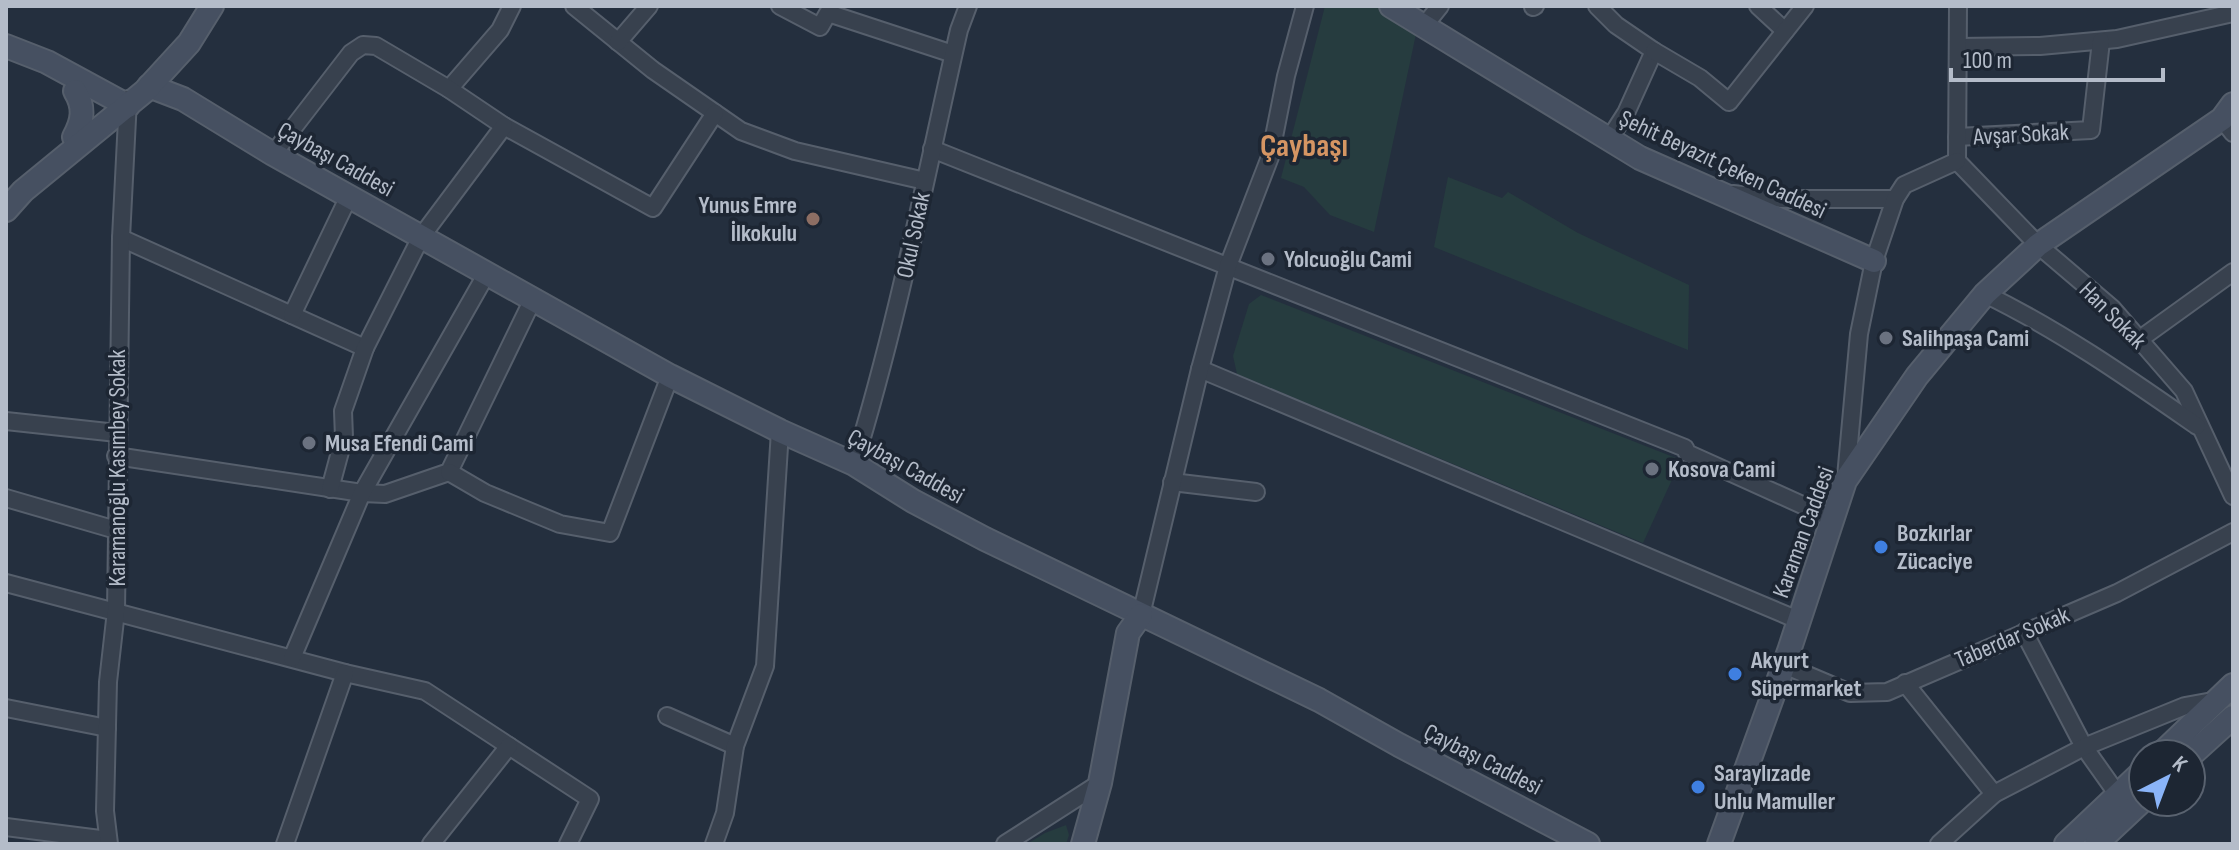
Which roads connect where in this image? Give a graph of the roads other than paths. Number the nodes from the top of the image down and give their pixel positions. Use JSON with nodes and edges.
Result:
{"nodes":[{"id":1,"x":512,"y":6,"type":"edge"},
{"id":2,"x":574,"y":6,"type":"edge"},
{"id":3,"x":649,"y":6,"type":"edge"},
{"id":4,"x":780,"y":6,"type":"edge"},
{"id":5,"x":968,"y":6,"type":"edge"},
{"id":6,"x":1305,"y":6,"type":"edge"},
{"id":7,"x":1391,"y":6,"type":"edge"},
{"id":8,"x":1440,"y":6,"type":"edge"},
{"id":9,"x":1597,"y":6,"type":"edge"},
{"id":10,"x":1758,"y":6,"type":"edge"},
{"id":11,"x":1805,"y":6,"type":"edge"},
{"id":12,"x":1958,"y":6,"type":"edge"},
{"id":13,"x":211,"y":8,"type":"edge"},
{"id":14,"x":2233,"y":13,"type":"edge"},
{"id":15,"x":1424,"y":26,"type":"junction"},
{"id":16,"x":1785,"y":31,"type":"junction"},
{"id":17,"x":2101,"y":41,"type":"junction"},
{"id":18,"x":618,"y":42,"type":"junction"},
{"id":19,"x":6,"y":47,"type":"edge"},
{"id":20,"x":1958,"y":47,"type":"junction"},
{"id":21,"x":182,"y":51,"type":"junction"},
{"id":22,"x":1654,"y":51,"type":"junction"},
{"id":23,"x":953,"y":54,"type":"junction"},
{"id":24,"x":449,"y":89,"type":"junction"},
{"id":25,"x":75,"y":91,"type":"junction"},
{"id":26,"x":127,"y":101,"type":"junction"},
{"id":27,"x":199,"y":110,"type":"junction"},
{"id":28,"x":715,"y":113,"type":"junction"},
{"id":29,"x":2229,"y":119,"type":"edge"},
{"id":30,"x":504,"y":126,"type":"junction"},
{"id":31,"x":74,"y":137,"type":"junction"},
{"id":32,"x":1957,"y":137,"type":"junction"},
{"id":33,"x":1608,"y":141,"type":"junction"},
{"id":34,"x":932,"y":149,"type":"junction"},
{"id":35,"x":273,"y":154,"type":"junction"},
{"id":36,"x":1957,"y":161,"type":"junction"},
{"id":37,"x":925,"y":181,"type":"junction"},
{"id":38,"x":23,"y":191,"type":"junction"},
{"id":39,"x":1713,"y":193,"type":"junction"},
{"id":40,"x":349,"y":196,"type":"junction"},
{"id":41,"x":1895,"y":199,"type":"junction"},
{"id":42,"x":6,"y":210,"type":"edge"},
{"id":43,"x":421,"y":237,"type":"junction"},
{"id":44,"x":121,"y":238,"type":"junction"},
{"id":45,"x":2038,"y":245,"type":"junction"},
{"id":46,"x":1874,"y":261,"type":"junction"},
{"id":47,"x":1228,"y":266,"type":"junction"},
{"id":48,"x":2233,"y":272,"type":"edge"},
{"id":49,"x":487,"y":273,"type":"junction"},
{"id":50,"x":1985,"y":294,"type":"junction"},
{"id":51,"x":533,"y":299,"type":"junction"},
{"id":52,"x":292,"y":315,"type":"junction"},
{"id":53,"x":2140,"y":339,"type":"junction"},
{"id":54,"x":365,"y":348,"type":"junction"},
{"id":55,"x":1200,"y":369,"type":"junction"},
{"id":56,"x":670,"y":376,"type":"junction"},
{"id":57,"x":6,"y":421,"type":"edge"},
{"id":58,"x":2200,"y":427,"type":"junction"},
{"id":59,"x":780,"y":431,"type":"junction"},
{"id":60,"x":117,"y":433,"type":"junction"},
{"id":61,"x":116,"y":456,"type":"junction"},
{"id":62,"x":854,"y":464,"type":"junction"},
{"id":63,"x":449,"y":472,"type":"junction"},
{"id":64,"x":1845,"y":481,"type":"junction"},
{"id":65,"x":1172,"y":482,"type":"junction"},
{"id":66,"x":330,"y":489,"type":"junction"},
{"id":67,"x":1256,"y":492,"type":"dead end"},
{"id":68,"x":362,"y":493,"type":"junction"},
{"id":69,"x":2233,"y":496,"type":"edge"},
{"id":70,"x":6,"y":498,"type":"edge"},
{"id":71,"x":1831,"y":518,"type":"junction"},
{"id":72,"x":116,"y":530,"type":"junction"},
{"id":73,"x":2233,"y":532,"type":"edge"},
{"id":74,"x":6,"y":583,"type":"edge"},
{"id":75,"x":116,"y":611,"type":"junction"},
{"id":76,"x":1141,"y":615,"type":"junction"},
{"id":77,"x":1798,"y":620,"type":"junction"},
{"id":78,"x":2024,"y":632,"type":"junction"},
{"id":79,"x":292,"y":658,"type":"junction"},
{"id":80,"x":1784,"y":665,"type":"junction"},
{"id":81,"x":345,"y":673,"type":"junction"},
{"id":82,"x":1905,"y":683,"type":"junction"},
{"id":83,"x":2225,"y":693,"type":"edge"},
{"id":84,"x":6,"y":708,"type":"edge"},
{"id":85,"x":667,"y":716,"type":"dead end"},
{"id":86,"x":2233,"y":717,"type":"edge"},
{"id":87,"x":107,"y":728,"type":"junction"},
{"id":88,"x":2178,"y":738,"type":"edge"},
{"id":89,"x":2207,"y":741,"type":"edge"},
{"id":90,"x":509,"y":746,"type":"junction"},
{"id":91,"x":735,"y":746,"type":"junction"},
{"id":92,"x":2084,"y":747,"type":"junction"},
{"id":93,"x":1100,"y":783,"type":"junction"},
{"id":94,"x":2127,"y":786,"type":"edge"},
{"id":95,"x":1994,"y":794,"type":"junction"},
{"id":96,"x":2118,"y":795,"type":"junction"},
{"id":97,"x":2127,"y":817,"type":"edge"},
{"id":98,"x":6,"y":827,"type":"edge"},
{"id":99,"x":2106,"y":840,"type":"edge"},
{"id":100,"x":109,"y":842,"type":"edge"},
{"id":101,"x":285,"y":844,"type":"edge"},
{"id":102,"x":431,"y":844,"type":"edge"},
{"id":103,"x":568,"y":844,"type":"edge"},
{"id":104,"x":714,"y":844,"type":"edge"},
{"id":105,"x":1005,"y":844,"type":"edge"},
{"id":106,"x":1083,"y":844,"type":"edge"},
{"id":107,"x":1588,"y":844,"type":"edge"},
{"id":108,"x":1719,"y":844,"type":"edge"},
{"id":109,"x":1939,"y":844,"type":"edge"},
{"id":110,"x":2066,"y":844,"type":"edge"}],
"edges":[{"from":1,"to":24,"type":"street"},
{"from":2,"to":18,"type":"street"},
{"from":3,"to":18,"type":"street"},
{"from":4,"to":23,"type":"street"},
{"from":5,"to":23,"type":"street","name":"Okul Sokak"},
{"from":6,"to":47,"type":"street"},
{"from":7,"to":15,"type":"street","name":"Şehit Beyazıt Çeken Caddesi"},
{"from":8,"to":15,"type":"street"},
{"from":9,"to":22,"type":"street"},
{"from":10,"to":16,"type":"street"},
{"from":11,"to":16,"type":"street"},
{"from":12,"to":20,"type":"street"},
{"from":13,"to":21,"type":"street"},
{"from":13,"to":26,"type":"street"},
{"from":14,"to":17,"type":"street"},
{"from":15,"to":33,"type":"street","name":"Şehit Beyazıt Çeken Caddesi"},
{"from":16,"to":22,"type":"street"},
{"from":17,"to":20,"type":"street"},
{"from":17,"to":32,"type":"street","name":"Avşar Sokak"},
{"from":18,"to":28,"type":"street"},
{"from":19,"to":25,"type":"street"},
{"from":19,"to":26,"type":"street"},
{"from":20,"to":32,"type":"street"},
{"from":21,"to":26,"type":"street"},
{"from":21,"to":27,"type":"street"},
{"from":22,"to":33,"type":"street"},
{"from":23,"to":34,"type":"street","name":"Okul Sokak"},
{"from":24,"to":30,"type":"street"},
{"from":24,"to":35,"type":"street"},
{"from":25,"to":26,"type":"street"},
{"from":25,"to":31,"type":"street"},
{"from":26,"to":27,"type":"street","name":"Çaybaşı Caddesi"},
{"from":26,"to":31,"type":"street"},
{"from":26,"to":38,"type":"street"},
{"from":26,"to":44,"type":"street","name":"Karamanoğlu Kasımbey Sokak"},
{"from":27,"to":35,"type":"street","name":"Çaybaşı Caddesi"},
{"from":28,"to":30,"type":"street"},
{"from":28,"to":37,"type":"street"},
{"from":29,"to":45,"type":"street","name":"Karaman Caddesi"},
{"from":30,"to":43,"type":"street"},
{"from":31,"to":38,"type":"street"},
{"from":32,"to":36,"type":"street"},
{"from":33,"to":39,"type":"street","name":"Şehit Beyazıt Çeken Caddesi"},
{"from":34,"to":37,"type":"street","name":"Okul Sokak"},
{"from":34,"to":47,"type":"street"},
{"from":35,"to":40,"type":"street","name":"Çaybaşı Caddesi"},
{"from":36,"to":41,"type":"street"},
{"from":36,"to":45,"type":"street","name":"Han Sokak"},
{"from":37,"to":62,"type":"street","name":"Okul Sokak"},
{"from":38,"to":42,"type":"street"},
{"from":39,"to":41,"type":"street"},
{"from":39,"to":46,"type":"street","name":"Şehit Beyazıt Çeken Caddesi"},
{"from":40,"to":43,"type":"street","name":"Çaybaşı Caddesi"},
{"from":40,"to":52,"type":"street"},
{"from":41,"to":46,"type":"street"},
{"from":43,"to":49,"type":"street","name":"Çaybaşı Caddesi"},
{"from":43,"to":54,"type":"street"},
{"from":44,"to":52,"type":"street"},
{"from":44,"to":60,"type":"street","name":"Karamanoğlu Kasımbey Sokak"},
{"from":45,"to":50,"type":"street","name":"Karaman Caddesi"},
{"from":45,"to":53,"type":"street","name":"Han Sokak"},
{"from":46,"to":64,"type":"street"},
{"from":47,"to":55,"type":"street"},
{"from":47,"to":71,"type":"street"},
{"from":48,"to":53,"type":"street"},
{"from":49,"to":51,"type":"street","name":"Çaybaşı Caddesi"},
{"from":49,"to":68,"type":"street"},
{"from":50,"to":58,"type":"street"},
{"from":50,"to":64,"type":"street","name":"Karaman Caddesi"},
{"from":51,"to":56,"type":"street","name":"Çaybaşı Caddesi"},
{"from":51,"to":63,"type":"street"},
{"from":52,"to":54,"type":"street"},
{"from":53,"to":58,"type":"street","name":"Han Sokak"},
{"from":54,"to":66,"type":"street"},
{"from":55,"to":65,"type":"street"},
{"from":55,"to":77,"type":"street"},
{"from":56,"to":59,"type":"street","name":"Çaybaşı Caddesi"},
{"from":56,"to":63,"type":"street"},
{"from":57,"to":60,"type":"street"},
{"from":58,"to":69,"type":"street","name":"Han Sokak"},
{"from":59,"to":62,"type":"street","name":"Çaybaşı Caddesi"},
{"from":59,"to":91,"type":"street"},
{"from":60,"to":61,"type":"street","name":"Karamanoğlu Kasımbey Sokak"},
{"from":61,"to":66,"type":"street"},
{"from":61,"to":72,"type":"street","name":"Karamanoğlu Kasımbey Sokak"},
{"from":62,"to":76,"type":"street","name":"Çaybaşı Caddesi"},
{"from":63,"to":68,"type":"street"},
{"from":64,"to":71,"type":"street","name":"Karaman Caddesi"},
{"from":65,"to":67,"type":"street"},
{"from":65,"to":76,"type":"street"},
{"from":66,"to":68,"type":"street"},
{"from":68,"to":79,"type":"street"},
{"from":70,"to":72,"type":"street"},
{"from":71,"to":77,"type":"street","name":"Karaman Caddesi"},
{"from":72,"to":75,"type":"street","name":"Karamanoğlu Kasımbey Sokak"},
{"from":73,"to":78,"type":"street","name":"Taberdar Sokak"},
{"from":74,"to":75,"type":"street"},
{"from":75,"to":79,"type":"street"},
{"from":75,"to":87,"type":"street","name":"Karamanoğlu Kasımbey Sokak"},
{"from":76,"to":93,"type":"street"},
{"from":76,"to":107,"type":"street","name":"Çaybaşı Caddesi"},
{"from":77,"to":80,"type":"street","name":"Karaman Caddesi"},
{"from":78,"to":82,"type":"street","name":"Taberdar Sokak"},
{"from":78,"to":92,"type":"street"},
{"from":79,"to":81,"type":"street"},
{"from":80,"to":82,"type":"street","name":"Taberdar Sokak"},
{"from":80,"to":108,"type":"street","name":"Karaman Caddesi"},
{"from":81,"to":90,"type":"street"},
{"from":81,"to":101,"type":"street"},
{"from":82,"to":95,"type":"street"},
{"from":83,"to":88,"type":"street"},
{"from":83,"to":92,"type":"street"},
{"from":84,"to":87,"type":"street"},
{"from":85,"to":91,"type":"street"},
{"from":86,"to":89,"type":"street"},
{"from":87,"to":100,"type":"street","name":"Karamanoğlu Kasımbey Sokak"},
{"from":90,"to":102,"type":"street"},
{"from":90,"to":103,"type":"street"},
{"from":91,"to":104,"type":"street"},
{"from":92,"to":95,"type":"street"},
{"from":92,"to":96,"type":"street"},
{"from":93,"to":105,"type":"street"},
{"from":93,"to":106,"type":"street"},
{"from":94,"to":96,"type":"street"},
{"from":95,"to":109,"type":"street"},
{"from":96,"to":110,"type":"street"},
{"from":97,"to":99,"type":"street"},
{"from":98,"to":100,"type":"street"}]}
